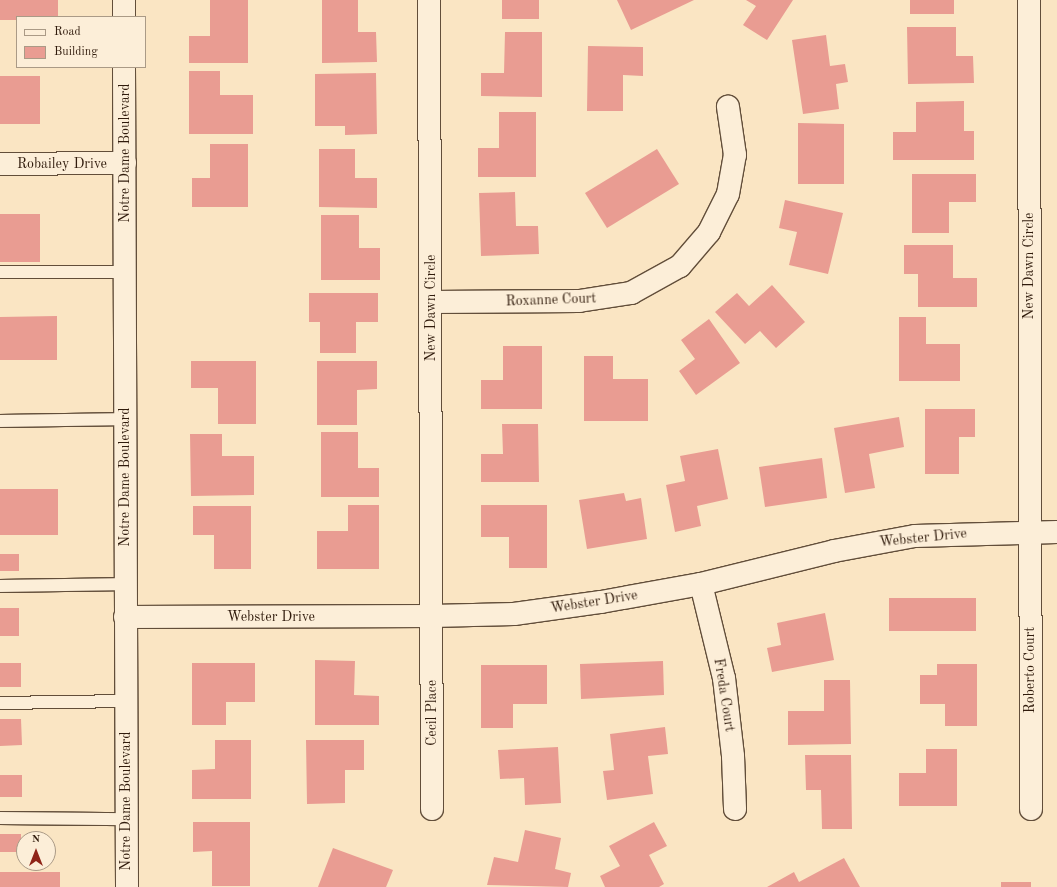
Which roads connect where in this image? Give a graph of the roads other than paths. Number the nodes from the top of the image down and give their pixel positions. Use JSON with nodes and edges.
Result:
{"nodes":[{"id":1,"x":124,"y":0,"type":"edge"},
{"id":2,"x":430,"y":0,"type":"edge"},
{"id":3,"x":1029,"y":0,"type":"edge"},
{"id":4,"x":124,"y":16,"type":"edge"},
{"id":5,"x":124,"y":68,"type":"edge"},
{"id":6,"x":728,"y":106,"type":"dead end"},
{"id":7,"x":125,"y":163,"type":"junction"},
{"id":8,"x":0,"y":164,"type":"edge"},
{"id":9,"x":0,"y":272,"type":"edge"},
{"id":10,"x":125,"y":272,"type":"junction"},
{"id":11,"x":431,"y":302,"type":"junction"},
{"id":12,"x":125,"y":420,"type":"junction"},
{"id":13,"x":0,"y":421,"type":"edge"},
{"id":14,"x":1029,"y":532,"type":"junction"},
{"id":15,"x":1057,"y":532,"type":"edge"},
{"id":16,"x":125,"y":584,"type":"junction"},
{"id":17,"x":701,"y":584,"type":"junction"},
{"id":18,"x":0,"y":586,"type":"edge"},
{"id":19,"x":432,"y":616,"type":"junction"},
{"id":20,"x":125,"y":617,"type":"junction"},
{"id":21,"x":126,"y":701,"type":"junction"},
{"id":22,"x":0,"y":703,"type":"edge"},
{"id":23,"x":432,"y":809,"type":"dead end"},
{"id":24,"x":735,"y":809,"type":"dead end"},
{"id":25,"x":1031,"y":809,"type":"dead end"},
{"id":26,"x":0,"y":818,"type":"edge"},
{"id":27,"x":126,"y":819,"type":"junction"},
{"id":28,"x":126,"y":887,"type":"edge"}],
"edges":[{"from":1,"to":4,"type":"street"},
{"from":2,"to":11,"type":"street","name":"New Dawn Circle"},
{"from":3,"to":14,"type":"street","name":"New Dawn Circle"},
{"from":5,"to":7,"type":"street","name":"Notre Dame Boulevard"},
{"from":6,"to":11,"type":"street","name":"Roxanne Court"},
{"from":7,"to":8,"type":"street","name":"Robailey Drive"},
{"from":7,"to":10,"type":"street","name":"Notre Dame Boulevard"},
{"from":9,"to":10,"type":"lane"},
{"from":10,"to":12,"type":"street","name":"Notre Dame Boulevard"},
{"from":11,"to":19,"type":"street","name":"New Dawn Circle"},
{"from":12,"to":13,"type":"lane"},
{"from":12,"to":16,"type":"street","name":"Notre Dame Boulevard"},
{"from":14,"to":15,"type":"street","name":"Webster Drive"},
{"from":14,"to":17,"type":"street","name":"Webster Drive"},
{"from":14,"to":25,"type":"street","name":"Roberto Court"},
{"from":16,"to":18,"type":"lane"},
{"from":16,"to":20,"type":"street","name":"Notre Dame Boulevard"},
{"from":17,"to":19,"type":"street","name":"Webster Drive"},
{"from":17,"to":24,"type":"street","name":"Freda Court"},
{"from":19,"to":20,"type":"street","name":"Webster Drive"},
{"from":19,"to":23,"type":"street","name":"Cecil Place"},
{"from":20,"to":21,"type":"street","name":"Notre Dame Boulevard"},
{"from":21,"to":22,"type":"lane"},
{"from":21,"to":27,"type":"street","name":"Notre Dame Boulevard"},
{"from":26,"to":27,"type":"lane"},
{"from":27,"to":28,"type":"street","name":"Notre Dame Boulevard"}]}
